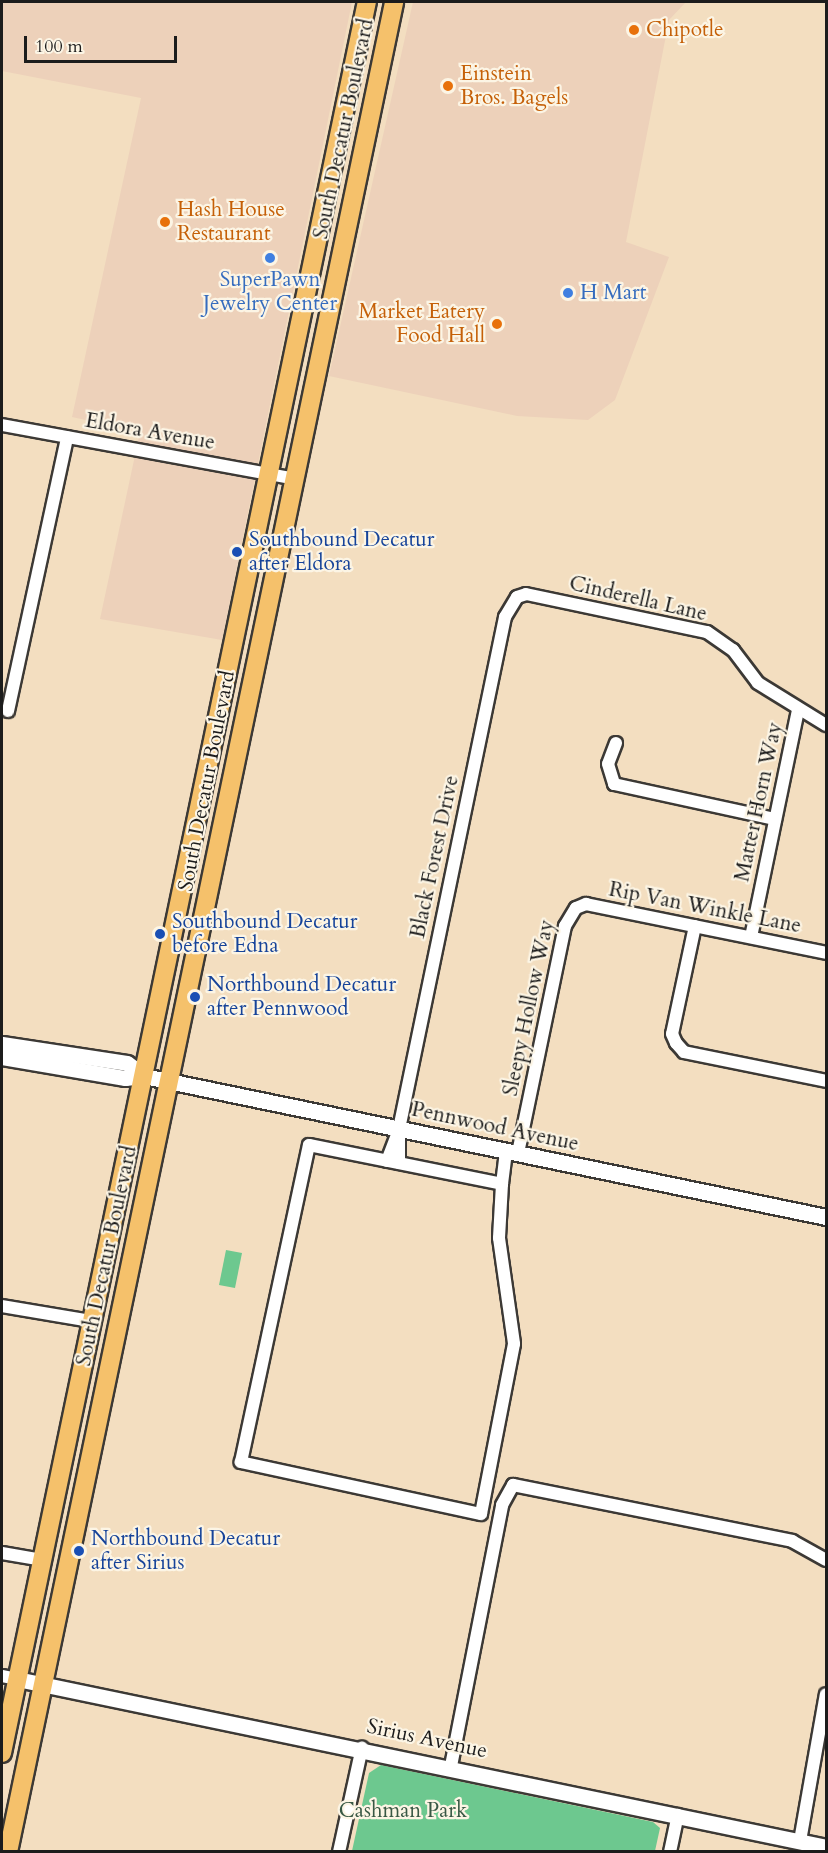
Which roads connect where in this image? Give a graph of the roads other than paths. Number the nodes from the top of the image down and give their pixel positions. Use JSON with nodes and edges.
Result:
{"nodes":[{"id":1,"x":367,"y":2,"type":"edge"},
{"id":2,"x":394,"y":2,"type":"edge"},
{"id":3,"x":349,"y":88,"type":"junction"},
{"id":4,"x":331,"y":177,"type":"junction"},
{"id":5,"x":357,"y":179,"type":"junction"},
{"id":6,"x":339,"y":262,"type":"junction"},
{"id":7,"x":299,"y":329,"type":"junction"},
{"id":8,"x":324,"y":332,"type":"junction"},
{"id":9,"x":2,"y":424,"type":"edge"},
{"id":10,"x":67,"y":437,"type":"junction"},
{"id":11,"x":269,"y":474,"type":"junction"},
{"id":12,"x":292,"y":478,"type":"junction"},
{"id":13,"x":517,"y":597,"type":"joint"},
{"id":14,"x":226,"y":679,"type":"junction"},
{"id":15,"x":798,"y":710,"type":"junction"},
{"id":16,"x":8,"y":711,"type":"dead end"},
{"id":17,"x":826,"y":725,"type":"edge"},
{"id":18,"x":616,"y":743,"type":"dead end"},
{"id":19,"x":228,"y":798,"type":"junction"},
{"id":20,"x":198,"y":809,"type":"junction"},
{"id":21,"x":776,"y":819,"type":"junction"},
{"id":22,"x":207,"y":892,"type":"junction"},
{"id":23,"x":576,"y":908,"type":"joint"},
{"id":24,"x":695,"y":926,"type":"junction"},
{"id":25,"x":751,"y":937,"type":"junction"},
{"id":26,"x":826,"y":953,"type":"edge"},
{"id":27,"x":2,"y":1044,"type":"edge"},
{"id":28,"x":2,"y":1057,"type":"edge"},
{"id":29,"x":156,"y":1079,"type":"junction"},
{"id":30,"x":826,"y":1081,"type":"edge"},
{"id":31,"x":399,"y":1129,"type":"junction"},
{"id":32,"x":512,"y":1152,"type":"junction"},
{"id":33,"x":393,"y":1162,"type":"junction"},
{"id":34,"x":502,"y":1184,"type":"junction"},
{"id":35,"x":826,"y":1217,"type":"edge"},
{"id":36,"x":2,"y":1306,"type":"edge"},
{"id":37,"x":91,"y":1321,"type":"junction"},
{"id":38,"x":100,"y":1400,"type":"junction"},
{"id":39,"x":2,"y":1553,"type":"edge"},
{"id":40,"x":43,"y":1560,"type":"junction"},
{"id":41,"x":826,"y":1560,"type":"edge"},
{"id":42,"x":9,"y":1678,"type":"edge"},
{"id":43,"x":42,"y":1683,"type":"junction"},
{"id":44,"x":826,"y":1694,"type":"edge"},
{"id":45,"x":362,"y":1747,"type":"junction"},
{"id":46,"x":2,"y":1753,"type":"edge"},
{"id":47,"x":451,"y":1766,"type":"junction"},
{"id":48,"x":678,"y":1815,"type":"junction"},
{"id":49,"x":800,"y":1841,"type":"junction"},
{"id":50,"x":826,"y":1847,"type":"edge"},
{"id":51,"x":8,"y":1851,"type":"edge"},
{"id":52,"x":339,"y":1851,"type":"edge"},
{"id":53,"x":670,"y":1851,"type":"edge"}],
"edges":[{"from":1,"to":3,"type":"main road","name":"South Decatur Boulevard"},
{"from":2,"to":5,"type":"main road","name":"South Decatur Boulevard"},
{"from":3,"to":4,"type":"main road","name":"South Decatur Boulevard"},
{"from":3,"to":5,"type":"main road"},
{"from":4,"to":6,"type":"main road"},
{"from":4,"to":7,"type":"main road","name":"South Decatur Boulevard"},
{"from":5,"to":6,"type":"main road","name":"South Decatur Boulevard"},
{"from":6,"to":8,"type":"main road","name":"South Decatur Boulevard"},
{"from":7,"to":8,"type":"main road"},
{"from":7,"to":11,"type":"main road","name":"South Decatur Boulevard"},
{"from":8,"to":12,"type":"main road","name":"South Decatur Boulevard"},
{"from":9,"to":10,"type":"street","name":"Eldora Avenue"},
{"from":10,"to":11,"type":"street","name":"Eldora Avenue"},
{"from":10,"to":16,"type":"street"},
{"from":11,"to":12,"type":"street","name":"Eldora Avenue"},
{"from":11,"to":14,"type":"main road","name":"South Decatur Boulevard"},
{"from":12,"to":19,"type":"main road","name":"South Decatur Boulevard"},
{"from":13,"to":15,"type":"street","name":"Cinderella Lane"},
{"from":13,"to":31,"type":"street","name":"Black Forest Drive"},
{"from":14,"to":19,"type":"main road"},
{"from":14,"to":20,"type":"main road","name":"South Decatur Boulevard"},
{"from":15,"to":17,"type":"street","name":"Cinderella Lane"},
{"from":15,"to":21,"type":"street","name":"Matter Horn Way"},
{"from":18,"to":21,"type":"street"},
{"from":19,"to":22,"type":"main road","name":"South Decatur Boulevard"},
{"from":20,"to":22,"type":"main road"},
{"from":20,"to":29,"type":"main road","name":"South Decatur Boulevard"},
{"from":21,"to":25,"type":"street","name":"Matter Horn Way"},
{"from":22,"to":29,"type":"main road","name":"South Decatur Boulevard"},
{"from":23,"to":24,"type":"street","name":"Rip Van Winkle Lane"},
{"from":23,"to":32,"type":"street","name":"Sleepy Hollow Way"},
{"from":24,"to":25,"type":"street","name":"Rip Van Winkle Lane"},
{"from":24,"to":30,"type":"street"},
{"from":25,"to":26,"type":"street","name":"Rip Van Winkle Lane"},
{"from":27,"to":29,"type":"street"},
{"from":28,"to":29,"type":"street"},
{"from":29,"to":31,"type":"street","name":"Pennwood Avenue"},
{"from":29,"to":37,"type":"main road","name":"South Decatur Boulevard"},
{"from":29,"to":38,"type":"main road","name":"South Decatur Boulevard"},
{"from":31,"to":32,"type":"street","name":"Pennwood Avenue"},
{"from":31,"to":33,"type":"street","name":"Black Forest Drive"},
{"from":32,"to":34,"type":"street","name":"Sleepy Hollow Way"},
{"from":32,"to":35,"type":"street","name":"Pennwood Avenue"},
{"from":33,"to":34,"type":"street"},
{"from":33,"to":34,"type":"street","name":"Sleepy Hollow Way"},
{"from":36,"to":37,"type":"street"},
{"from":37,"to":38,"type":"main road"},
{"from":37,"to":40,"type":"main road","name":"South Decatur Boulevard"},
{"from":38,"to":43,"type":"main road","name":"South Decatur Boulevard"},
{"from":39,"to":40,"type":"street"},
{"from":40,"to":42,"type":"main road","name":"South Decatur Boulevard"},
{"from":41,"to":47,"type":"street"},
{"from":42,"to":43,"type":"street","name":"Sirius Avenue"},
{"from":42,"to":46,"type":"main road","name":"South Decatur Boulevard"},
{"from":43,"to":45,"type":"street","name":"Sirius Avenue"},
{"from":43,"to":51,"type":"main road","name":"South Decatur Boulevard"},
{"from":44,"to":49,"type":"street"},
{"from":45,"to":47,"type":"street","name":"Sirius Avenue"},
{"from":45,"to":52,"type":"street"},
{"from":47,"to":48,"type":"street","name":"Sirius Avenue"},
{"from":48,"to":49,"type":"street","name":"Sirius Avenue"},
{"from":48,"to":53,"type":"street"},
{"from":49,"to":50,"type":"street","name":"Sirius Avenue"}]}
